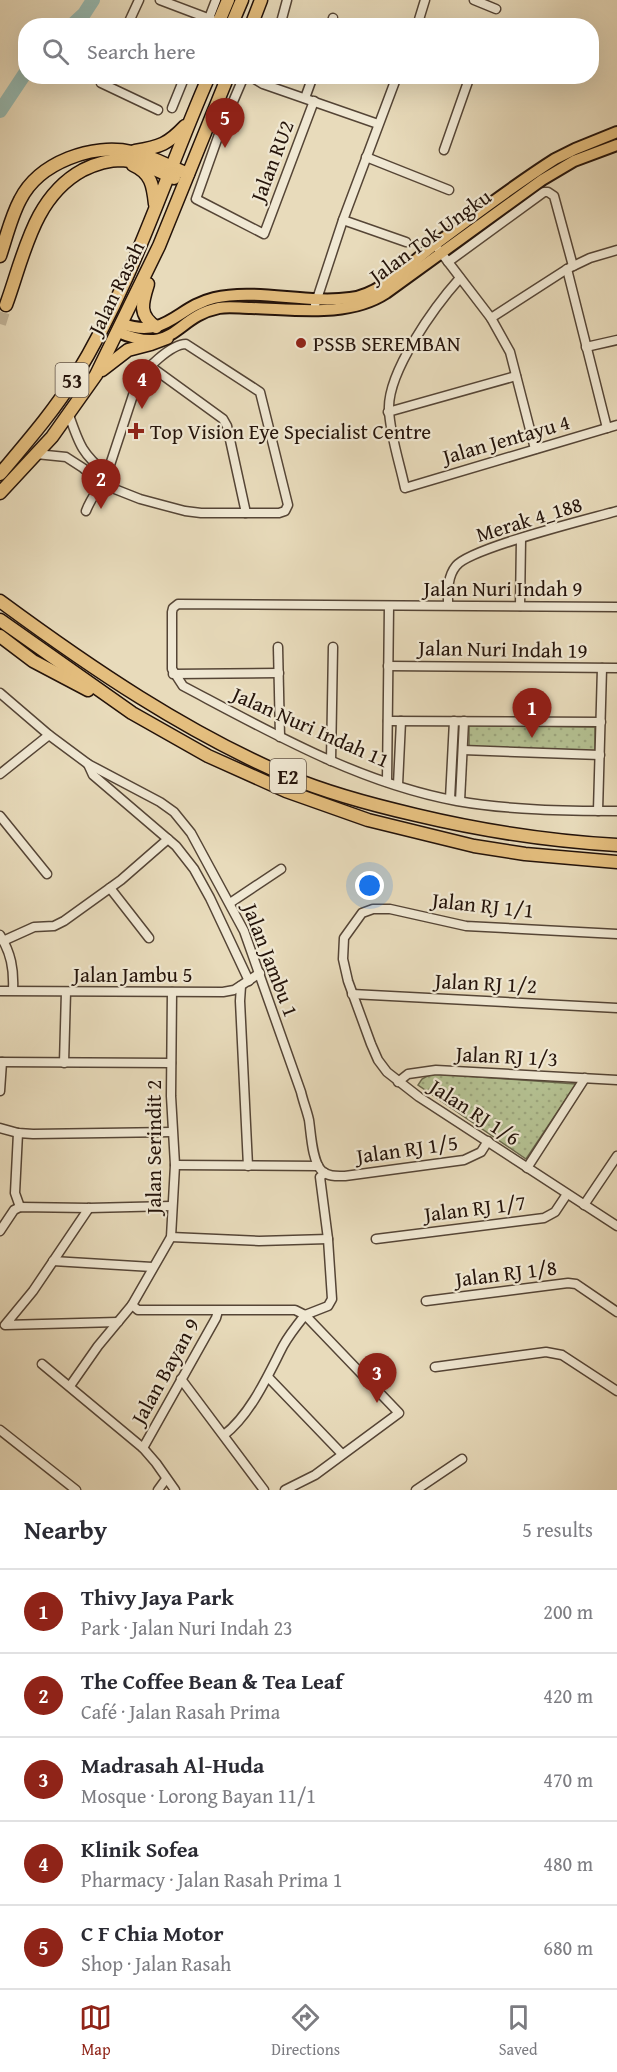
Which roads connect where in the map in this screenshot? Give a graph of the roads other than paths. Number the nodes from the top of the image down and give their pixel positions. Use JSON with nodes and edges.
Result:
{"nodes":[{"id":1,"x":139,"y":0,"type":"edge"},
{"id":2,"x":160,"y":0,"type":"edge"},
{"id":3,"x":216,"y":0,"type":"edge"},
{"id":4,"x":228,"y":0,"type":"edge"},
{"id":5,"x":242,"y":0,"type":"edge"},
{"id":6,"x":261,"y":0,"type":"edge"},
{"id":7,"x":287,"y":0,"type":"edge"},
{"id":8,"x":425,"y":0,"type":"edge"},
{"id":9,"x":474,"y":0,"type":"edge"},
{"id":10,"x":496,"y":9,"type":"dead end"},
{"id":11,"x":131,"y":18,"type":"edge"},
{"id":12,"x":204,"y":18,"type":"edge"},
{"id":13,"x":216,"y":18,"type":"edge"},
{"id":14,"x":219,"y":18,"type":"edge"},
{"id":15,"x":222,"y":18,"type":"edge"},
{"id":16,"x":254,"y":18,"type":"edge"},
{"id":17,"x":282,"y":18,"type":"edge"},
{"id":18,"x":420,"y":18,"type":"edge"},
{"id":19,"x":103,"y":84,"type":"edge"},
{"id":20,"x":182,"y":84,"type":"edge"},
{"id":21,"x":204,"y":84,"type":"edge"},
{"id":22,"x":225,"y":84,"type":"edge"},
{"id":23,"x":241,"y":84,"type":"edge"},
{"id":24,"x":273,"y":84,"type":"edge"},
{"id":25,"x":312,"y":84,"type":"edge"},
{"id":26,"x":394,"y":84,"type":"edge"},
{"id":27,"x":467,"y":84,"type":"edge"},
{"id":28,"x":310,"y":100,"type":"junction"},
{"id":29,"x":171,"y":108,"type":"dead end"},
{"id":30,"x":158,"y":110,"type":"dead end"},
{"id":31,"x":188,"y":123,"type":"junction"},
{"id":32,"x":378,"y":124,"type":"junction"},
{"id":33,"x":617,"y":132,"type":"edge"},
{"id":34,"x":204,"y":134,"type":"junction"},
{"id":35,"x":218,"y":137,"type":"junction"},
{"id":36,"x":617,"y":145,"type":"edge"},
{"id":37,"x":444,"y":150,"type":"dead end"},
{"id":38,"x":127,"y":156,"type":"junction"},
{"id":39,"x":366,"y":157,"type":"junction"},
{"id":40,"x":170,"y":171,"type":"junction"},
{"id":41,"x":187,"y":178,"type":"junction"},
{"id":42,"x":449,"y":190,"type":"dead end"},
{"id":43,"x":155,"y":208,"type":"junction"},
{"id":44,"x":343,"y":220,"type":"junction"},
{"id":45,"x":406,"y":242,"type":"dead end"},
{"id":46,"x":159,"y":246,"type":"junction"},
{"id":47,"x":438,"y":248,"type":"junction"},
{"id":48,"x":617,"y":250,"type":"edge"},
{"id":49,"x":0,"y":256,"type":"edge"},
{"id":50,"x":448,"y":262,"type":"junction"},
{"id":51,"x":570,"y":267,"type":"junction"},
{"id":52,"x":460,"y":278,"type":"junction"},
{"id":53,"x":6,"y":305,"type":"tunnel mouth"},
{"id":54,"x":113,"y":305,"type":"junction"},
{"id":55,"x":315,"y":305,"type":"junction"},
{"id":56,"x":491,"y":318,"type":"junction"},
{"id":57,"x":118,"y":327,"type":"junction"},
{"id":58,"x":156,"y":327,"type":"junction"},
{"id":59,"x":97,"y":337,"type":"junction"},
{"id":60,"x":167,"y":338,"type":"junction"},
{"id":61,"x":617,"y":340,"type":"edge"},
{"id":62,"x":586,"y":347,"type":"junction"},
{"id":63,"x":150,"y":366,"type":"junction"},
{"id":64,"x":96,"y":375,"type":"junction"},
{"id":65,"x":516,"y":376,"type":"junction"},
{"id":66,"x":388,"y":412,"type":"junction"},
{"id":67,"x":69,"y":415,"type":"junction"},
{"id":68,"x":617,"y":425,"type":"edge"},
{"id":69,"x":607,"y":428,"type":"junction"},
{"id":70,"x":535,"y":449,"type":"junction"},
{"id":71,"x":36,"y":454,"type":"junction"},
{"id":72,"x":0,"y":474,"type":"edge"},
{"id":73,"x":107,"y":474,"type":"junction"},
{"id":74,"x":102,"y":484,"type":"junction"},
{"id":75,"x":0,"y":493,"type":"edge"},
{"id":76,"x":86,"y":510,"type":"dead end"},
{"id":77,"x":617,"y":511,"type":"edge"},
{"id":78,"x":246,"y":513,"type":"junction"},
{"id":79,"x":521,"y":539,"type":"junction"},
{"id":80,"x":0,"y":590,"type":"edge"},
{"id":81,"x":0,"y":601,"type":"edge"},
{"id":82,"x":448,"y":605,"type":"junction"},
{"id":83,"x":389,"y":606,"type":"junction"},
{"id":84,"x":520,"y":606,"type":"junction"},
{"id":85,"x":617,"y":607,"type":"edge"},
{"id":86,"x":0,"y":620,"type":"edge"},
{"id":87,"x":0,"y":636,"type":"edge"},
{"id":88,"x":53,"y":640,"type":"junction"},
{"id":89,"x":278,"y":647,"type":"dead end"},
{"id":90,"x":333,"y":647,"type":"dead end"},
{"id":91,"x":388,"y":666,"type":"junction"},
{"id":92,"x":602,"y":668,"type":"junction"},
{"id":93,"x":617,"y":668,"type":"edge"},
{"id":94,"x":279,"y":672,"type":"junction"},
{"id":95,"x":173,"y":674,"type":"junction"},
{"id":96,"x":0,"y":693,"type":"edge"},
{"id":97,"x":132,"y":713,"type":"junction"},
{"id":98,"x":388,"y":721,"type":"junction"},
{"id":99,"x":401,"y":721,"type":"junction"},
{"id":100,"x":454,"y":721,"type":"junction"},
{"id":101,"x":464,"y":721,"type":"junction"},
{"id":102,"x":601,"y":722,"type":"junction"},
{"id":103,"x":49,"y":735,"type":"junction"},
{"id":104,"x":279,"y":737,"type":"junction"},
{"id":105,"x":463,"y":750,"type":"junction"},
{"id":106,"x":600,"y":755,"type":"junction"},
{"id":107,"x":331,"y":761,"type":"junction"},
{"id":108,"x":88,"y":764,"type":"junction"},
{"id":109,"x":0,"y":774,"type":"edge"},
{"id":110,"x":387,"y":782,"type":"junction"},
{"id":111,"x":398,"y":785,"type":"junction"},
{"id":112,"x":450,"y":799,"type":"junction"},
{"id":113,"x":460,"y":801,"type":"junction"},
{"id":114,"x":598,"y":811,"type":"junction"},
{"id":115,"x":617,"y":811,"type":"edge"},
{"id":116,"x":0,"y":816,"type":"edge"},
{"id":117,"x":168,"y":839,"type":"junction"},
{"id":118,"x":617,"y":845,"type":"edge"},
{"id":119,"x":617,"y":862,"type":"edge"},
{"id":120,"x":281,"y":869,"type":"dead end"},
{"id":121,"x":47,"y":874,"type":"dead end"},
{"id":122,"x":110,"y":888,"type":"junction"},
{"id":123,"x":230,"y":903,"type":"junction"},
{"id":124,"x":617,"y":933,"type":"edge"},
{"id":125,"x":2,"y":938,"type":"edge"},
{"id":126,"x":149,"y":939,"type":"dead end"},
{"id":127,"x":260,"y":973,"type":"junction"},
{"id":128,"x":245,"y":983,"type":"junction"},
{"id":129,"x":13,"y":990,"type":"junction"},
{"id":130,"x":0,"y":991,"type":"edge"},
{"id":131,"x":66,"y":992,"type":"junction"},
{"id":132,"x":172,"y":992,"type":"junction"},
{"id":133,"x":352,"y":994,"type":"junction"},
{"id":134,"x":617,"y":1008,"type":"edge"},
{"id":135,"x":1,"y":1062,"type":"edge"},
{"id":136,"x":64,"y":1063,"type":"junction"},
{"id":137,"x":171,"y":1063,"type":"junction"},
{"id":138,"x":585,"y":1078,"type":"junction"},
{"id":139,"x":617,"y":1080,"type":"edge"},
{"id":140,"x":398,"y":1082,"type":"junction"},
{"id":141,"x":0,"y":1091,"type":"edge"},
{"id":142,"x":0,"y":1128,"type":"edge"},
{"id":143,"x":172,"y":1132,"type":"junction"},
{"id":144,"x":18,"y":1133,"type":"junction"},
{"id":145,"x":488,"y":1141,"type":"junction"},
{"id":146,"x":617,"y":1156,"type":"edge"},
{"id":147,"x":176,"y":1165,"type":"junction"},
{"id":148,"x":248,"y":1166,"type":"junction"},
{"id":149,"x":318,"y":1166,"type":"junction"},
{"id":150,"x":527,"y":1168,"type":"junction"},
{"id":151,"x":325,"y":1173,"type":"junction"},
{"id":152,"x":567,"y":1194,"type":"junction"},
{"id":153,"x":584,"y":1205,"type":"junction"},
{"id":154,"x":172,"y":1206,"type":"junction"},
{"id":155,"x":89,"y":1208,"type":"junction"},
{"id":156,"x":17,"y":1209,"type":"junction"},
{"id":157,"x":617,"y":1226,"type":"edge"},
{"id":158,"x":0,"y":1231,"type":"edge"},
{"id":159,"x":171,"y":1238,"type":"junction"},
{"id":160,"x":328,"y":1239,"type":"junction"},
{"id":161,"x":376,"y":1239,"type":"dead end"},
{"id":162,"x":53,"y":1261,"type":"junction"},
{"id":163,"x":152,"y":1268,"type":"junction"},
{"id":164,"x":426,"y":1301,"type":"dead end"},
{"id":165,"x":132,"y":1305,"type":"junction"},
{"id":166,"x":218,"y":1311,"type":"junction"},
{"id":167,"x":617,"y":1312,"type":"edge"},
{"id":168,"x":305,"y":1315,"type":"junction"},
{"id":169,"x":118,"y":1322,"type":"junction"},
{"id":170,"x":42,"y":1364,"type":"dead end"},
{"id":171,"x":435,"y":1367,"type":"dead end"},
{"id":172,"x":268,"y":1377,"type":"junction"},
{"id":173,"x":181,"y":1379,"type":"junction"},
{"id":174,"x":70,"y":1386,"type":"junction"},
{"id":175,"x":617,"y":1391,"type":"edge"},
{"id":176,"x":0,"y":1430,"type":"edge"},
{"id":177,"x":224,"y":1435,"type":"junction"},
{"id":178,"x":143,"y":1448,"type":"junction"},
{"id":179,"x":342,"y":1454,"type":"junction"},
{"id":180,"x":462,"y":1459,"type":"dead end"},
{"id":181,"x":166,"y":1479,"type":"junction"},
{"id":182,"x":76,"y":1490,"type":"edge"},
{"id":183,"x":158,"y":1490,"type":"edge"},
{"id":184,"x":175,"y":1490,"type":"edge"},
{"id":185,"x":264,"y":1490,"type":"edge"},
{"id":186,"x":285,"y":1490,"type":"edge"},
{"id":187,"x":416,"y":1490,"type":"edge"}],
"edges":[{"from":1,"to":11,"type":"street"},
{"from":2,"to":12,"type":"street"},
{"from":3,"to":13,"type":"street"},
{"from":4,"to":14,"type":"highway"},
{"from":5,"to":15,"type":"highway"},
{"from":6,"to":16,"type":"highway"},
{"from":7,"to":17,"type":"street"},
{"from":8,"to":18,"type":"street"},
{"from":9,"to":10,"type":"street"},
{"from":19,"to":30,"type":"street"},
{"from":20,"to":29,"type":"street"},
{"from":21,"to":31,"type":"highway","name":"Jalan Rasah","number":"53"},
{"from":22,"to":34,"type":"highway","name":"Jalan Rasah","number":"53"},
{"from":23,"to":35,"type":"street"},
{"from":24,"to":28,"type":"street"},
{"from":25,"to":28,"type":"street","name":"Jalan RU2"},
{"from":26,"to":32,"type":"street"},
{"from":27,"to":37,"type":"street"},
{"from":28,"to":32,"type":"street"},
{"from":28,"to":35,"type":"street","name":"Jalan RU2"},
{"from":31,"to":38,"type":"highway"},
{"from":31,"to":40,"type":"highway","name":"Jalan Rasah","number":"53"},
{"from":32,"to":39,"type":"street"},
{"from":33,"to":47,"type":"main road","name":"Jalan Tok Ungku"},
{"from":34,"to":35,"type":"street"},
{"from":34,"to":41,"type":"highway","name":"Jalan Rasah","number":"53"},
{"from":36,"to":47,"type":"main road","name":"Jalan Tok Ungku"},
{"from":38,"to":40,"type":"highway"},
{"from":38,"to":43,"type":"highway"},
{"from":38,"to":49,"type":"highway"},
{"from":38,"to":53,"type":"highway"},
{"from":39,"to":42,"type":"street"},
{"from":39,"to":44,"type":"street"},
{"from":40,"to":41,"type":"highway"},
{"from":40,"to":43,"type":"highway","name":"Jalan Rasah","number":"53"},
{"from":41,"to":46,"type":"highway","name":"Jalan Rasah","number":"53"},
{"from":43,"to":54,"type":"highway","name":"Jalan Rasah","number":"53"},
{"from":44,"to":45,"type":"street"},
{"from":44,"to":55,"type":"street"},
{"from":46,"to":57,"type":"highway","name":"Jalan Rasah","number":"53"},
{"from":46,"to":58,"type":"highway"},
{"from":47,"to":50,"type":"street"},
{"from":47,"to":55,"type":"main road","name":"Jalan Tok Ungku"},
{"from":48,"to":51,"type":"street"},
{"from":50,"to":51,"type":"street"},
{"from":50,"to":52,"type":"street"},
{"from":51,"to":56,"type":"street"},
{"from":51,"to":62,"type":"street"},
{"from":52,"to":56,"type":"street"},
{"from":52,"to":66,"type":"street"},
{"from":54,"to":57,"type":"highway"},
{"from":54,"to":59,"type":"highway","name":"Jalan Rasah","number":"53"},
{"from":55,"to":58,"type":"main road","name":"Jalan Tok Ungku"},
{"from":55,"to":60,"type":"main road","name":"Jalan Tok Ungku"},
{"from":56,"to":65,"type":"street"},
{"from":57,"to":58,"type":"main road"},
{"from":57,"to":59,"type":"highway"},
{"from":57,"to":60,"type":"main road"},
{"from":57,"to":64,"type":"highway","name":"Jalan Rasah","number":"53"},
{"from":59,"to":72,"type":"highway","name":"Jalan Rasah","number":"53"},
{"from":60,"to":64,"type":"highway"},
{"from":61,"to":62,"type":"street"},
{"from":62,"to":69,"type":"street"},
{"from":63,"to":73,"type":"street"},
{"from":63,"to":78,"type":"street"},
{"from":63,"to":78,"type":"street"},
{"from":64,"to":67,"type":"highway","name":"Jalan Rasah","number":"53"},
{"from":65,"to":66,"type":"street"},
{"from":65,"to":70,"type":"street"},
{"from":66,"to":70,"type":"street","name":"Jalan Jentayu 4"},
{"from":67,"to":71,"type":"highway","name":"Jalan Rasah","number":"53"},
{"from":67,"to":73,"type":"street"},
{"from":68,"to":69,"type":"street","name":"Jalan Jentayu 4"},
{"from":69,"to":70,"type":"street","name":"Jalan Jentayu 4"},
{"from":71,"to":74,"type":"street"},
{"from":71,"to":75,"type":"highway","name":"Jalan Rasah","number":"53"},
{"from":73,"to":74,"type":"street"},
{"from":74,"to":76,"type":"street"},
{"from":74,"to":78,"type":"street"},
{"from":77,"to":79,"type":"street","name":"Merak 4_188"},
{"from":79,"to":82,"type":"street","name":"Merak 4_188"},
{"from":79,"to":84,"type":"street"},
{"from":80,"to":88,"type":"highway"},
{"from":81,"to":88,"type":"highway","number":"E2"},
{"from":82,"to":83,"type":"street","name":"Jalan Nuri Indah 9"},
{"from":82,"to":84,"type":"street","name":"Jalan Nuri Indah 9"},
{"from":83,"to":91,"type":"street"},
{"from":83,"to":95,"type":"street","name":"Jalan Nuri Indah 9"},
{"from":84,"to":85,"type":"street","name":"Jalan Nuri Indah 9"},
{"from":86,"to":97,"type":"highway","number":"E2"},
{"from":87,"to":97,"type":"highway"},
{"from":88,"to":118,"type":"highway","number":"E2"},
{"from":89,"to":94,"type":"street"},
{"from":90,"to":107,"type":"street"},
{"from":91,"to":92,"type":"street","name":"Jalan Nuri Indah 19"},
{"from":91,"to":98,"type":"street"},
{"from":92,"to":93,"type":"street","name":"Jalan Nuri Indah 19"},
{"from":92,"to":102,"type":"street"},
{"from":94,"to":95,"type":"street"},
{"from":94,"to":104,"type":"street"},
{"from":95,"to":104,"type":"street","name":"Jalan Nuri Indah 11"},
{"from":96,"to":103,"type":"street","name":"Jalan Jambu 1"},
{"from":97,"to":119,"type":"highway","number":"E2"},
{"from":98,"to":99,"type":"street"},
{"from":98,"to":110,"type":"street"},
{"from":99,"to":100,"type":"street"},
{"from":99,"to":111,"type":"street"},
{"from":100,"to":101,"type":"street"},
{"from":100,"to":112,"type":"street"},
{"from":101,"to":102,"type":"street"},
{"from":101,"to":105,"type":"street"},
{"from":102,"to":106,"type":"street"},
{"from":103,"to":108,"type":"street","name":"Jalan Jambu 1"},
{"from":103,"to":109,"type":"street"},
{"from":104,"to":107,"type":"street","name":"Jalan Nuri Indah 11"},
{"from":105,"to":106,"type":"street"},
{"from":105,"to":113,"type":"street"},
{"from":106,"to":114,"type":"street"},
{"from":107,"to":110,"type":"street","name":"Jalan Nuri Indah 11"},
{"from":108,"to":117,"type":"street"},
{"from":108,"to":123,"type":"street","name":"Jalan Jambu 1"},
{"from":110,"to":111,"type":"street","name":"Jalan Nuri Indah 11"},
{"from":111,"to":112,"type":"street","name":"Jalan Nuri Indah 11"},
{"from":112,"to":113,"type":"street","name":"Jalan Nuri Indah 11"},
{"from":113,"to":114,"type":"street","name":"Jalan Nuri Indah 11"},
{"from":114,"to":115,"type":"street","name":"Jalan Nuri Indah 11"},
{"from":116,"to":121,"type":"street"},
{"from":117,"to":122,"type":"street"},
{"from":117,"to":128,"type":"street"},
{"from":120,"to":123,"type":"street"},
{"from":122,"to":125,"type":"street"},
{"from":122,"to":126,"type":"street"},
{"from":123,"to":127,"type":"street","name":"Jalan Jambu 1"},
{"from":124,"to":133,"type":"street","name":"Jalan RJ 1/1"},
{"from":125,"to":129,"type":"street"},
{"from":127,"to":128,"type":"street","name":"Jalan Jambu 5"},
{"from":127,"to":149,"type":"street","name":"Jalan Jambu 1"},
{"from":128,"to":132,"type":"street","name":"Jalan Jambu 5"},
{"from":128,"to":148,"type":"street"},
{"from":129,"to":130,"type":"street","name":"Jalan Jambu 5"},
{"from":129,"to":131,"type":"street","name":"Jalan Jambu 5"},
{"from":131,"to":132,"type":"street","name":"Jalan Jambu 5"},
{"from":131,"to":136,"type":"street"},
{"from":132,"to":137,"type":"street","name":"Jalan Serindit 2"},
{"from":133,"to":134,"type":"street","name":"Jalan RJ 1/2"},
{"from":133,"to":140,"type":"street","name":"Jalan RJ 1/6"},
{"from":135,"to":136,"type":"street"},
{"from":135,"to":141,"type":"street"},
{"from":136,"to":137,"type":"street"},
{"from":137,"to":143,"type":"street","name":"Jalan Serindit 2"},
{"from":138,"to":139,"type":"street","name":"Jalan RJ 1/3"},
{"from":138,"to":140,"type":"street","name":"Jalan RJ 1/3"},
{"from":138,"to":150,"type":"street"},
{"from":140,"to":145,"type":"street","name":"Jalan RJ 1/6"},
{"from":142,"to":144,"type":"street"},
{"from":143,"to":144,"type":"street"},
{"from":143,"to":147,"type":"street","name":"Jalan Serindit 2"},
{"from":144,"to":156,"type":"street"},
{"from":145,"to":150,"type":"street","name":"Jalan RJ 1/6"},
{"from":145,"to":151,"type":"street","name":"Jalan RJ 1/5"},
{"from":146,"to":153,"type":"street"},
{"from":147,"to":148,"type":"street"},
{"from":147,"to":154,"type":"street","name":"Jalan Serindit 2"},
{"from":148,"to":149,"type":"street"},
{"from":149,"to":151,"type":"street"},
{"from":150,"to":152,"type":"street","name":"Jalan RJ 1/6"},
{"from":151,"to":160,"type":"street"},
{"from":152,"to":153,"type":"street","name":"Jalan RJ 1/6"},
{"from":152,"to":161,"type":"street","name":"Jalan RJ 1/7"},
{"from":153,"to":157,"type":"street","name":"Jalan RJ 1/6"},
{"from":154,"to":155,"type":"street"},
{"from":154,"to":159,"type":"street","name":"Jalan Serindit 2"},
{"from":155,"to":156,"type":"street"},
{"from":155,"to":162,"type":"street"},
{"from":156,"to":158,"type":"street"},
{"from":159,"to":160,"type":"street"},
{"from":159,"to":163,"type":"street","name":"Jalan Serindit 2"},
{"from":160,"to":168,"type":"street"},
{"from":162,"to":163,"type":"street"},
{"from":162,"to":169,"type":"street"},
{"from":163,"to":165,"type":"street","name":"Jalan Serindit 2"},
{"from":164,"to":167,"type":"street","name":"Jalan RJ 1/8"},
{"from":165,"to":166,"type":"street"},
{"from":165,"to":169,"type":"street","name":"Jalan Serindit 2"},
{"from":166,"to":168,"type":"street"},
{"from":166,"to":173,"type":"street","name":"Jalan Bayan 9"},
{"from":168,"to":172,"type":"street"},
{"from":168,"to":179,"type":"street"},
{"from":169,"to":174,"type":"street","name":"Jalan Serindit 2"},
{"from":170,"to":174,"type":"street"},
{"from":171,"to":175,"type":"street"},
{"from":172,"to":177,"type":"street"},
{"from":172,"to":179,"type":"street"},
{"from":173,"to":177,"type":"street"},
{"from":173,"to":178,"type":"street","name":"Jalan Bayan 9"},
{"from":174,"to":178,"type":"street"},
{"from":176,"to":182,"type":"street"},
{"from":177,"to":185,"type":"street"},
{"from":178,"to":181,"type":"street"},
{"from":179,"to":186,"type":"street"},
{"from":180,"to":187,"type":"street"},
{"from":181,"to":183,"type":"street"},
{"from":181,"to":184,"type":"street"}]}
